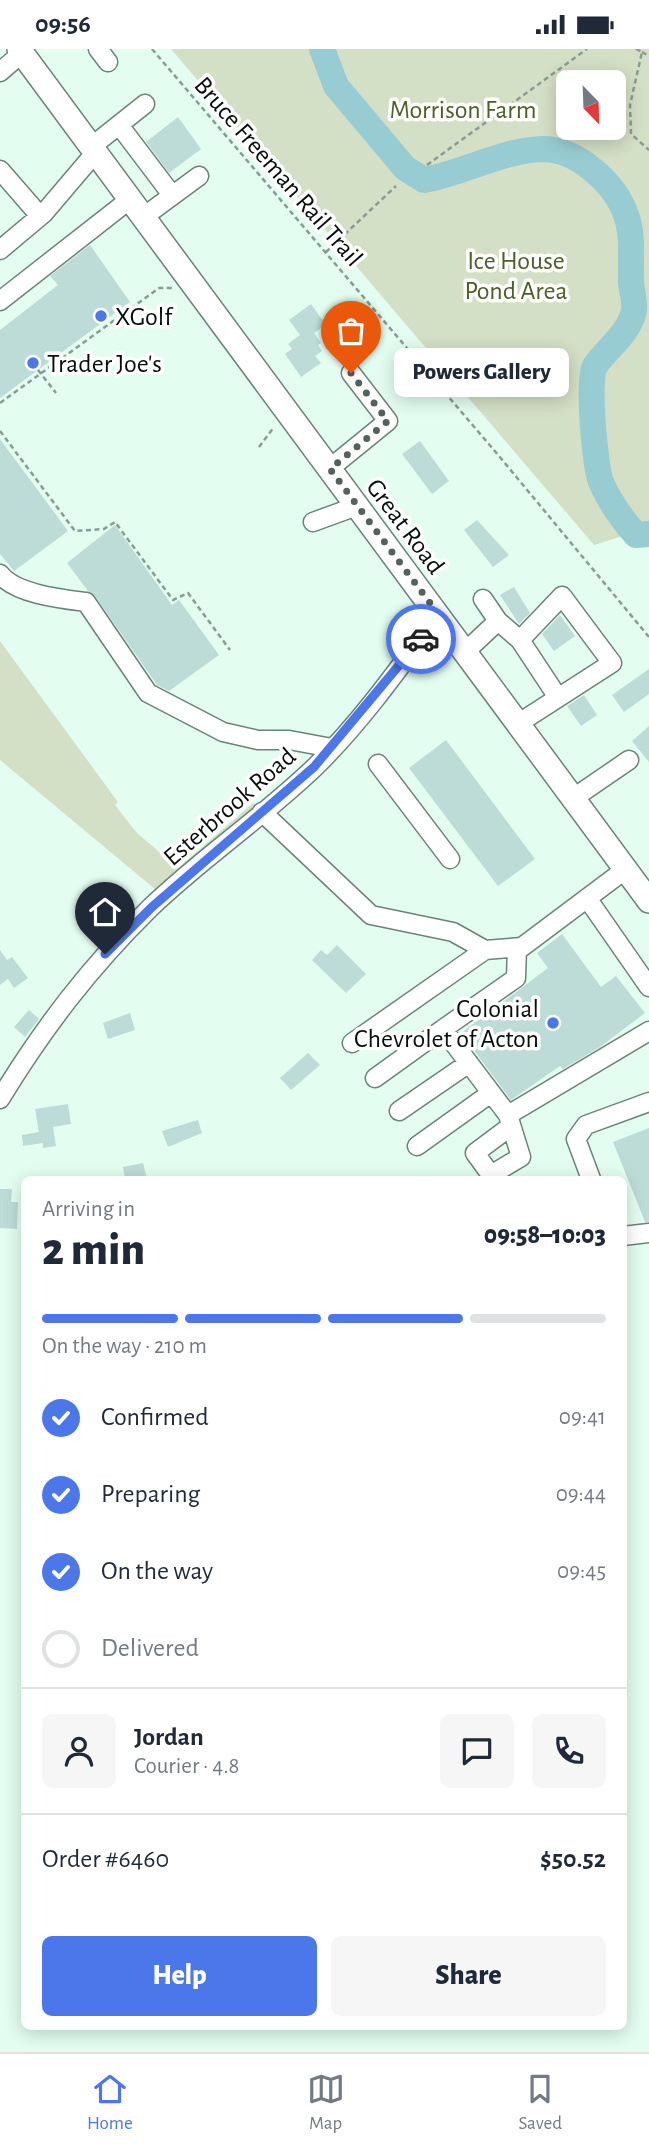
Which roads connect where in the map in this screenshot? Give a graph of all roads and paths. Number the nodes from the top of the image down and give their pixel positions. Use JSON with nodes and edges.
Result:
{"nodes":[{"id":1,"x":152,"y":49,"type":"edge"},
{"id":2,"x":587,"y":49,"type":"edge"},
{"id":3,"x":636,"y":49,"type":"edge"},
{"id":4,"x":27,"y":53,"type":"edge"},
{"id":5,"x":642,"y":53,"type":"junction"},
{"id":6,"x":649,"y":56,"type":"edge"},
{"id":7,"x":0,"y":72,"type":"edge"},
{"id":8,"x":145,"y":104,"type":"dead end"},
{"id":9,"x":119,"y":125,"type":"junction"},
{"id":10,"x":93,"y":150,"type":"junction"},
{"id":11,"x":649,"y":150,"type":"edge"},
{"id":12,"x":427,"y":165,"type":"dead end"},
{"id":13,"x":0,"y":170,"type":"edge"},
{"id":14,"x":199,"y":176,"type":"dead end"},
{"id":15,"x":396,"y":186,"type":"dead end"},
{"id":16,"x":172,"y":195,"type":"junction"},
{"id":17,"x":135,"y":209,"type":"junction"},
{"id":18,"x":40,"y":216,"type":"junction"},
{"id":19,"x":0,"y":250,"type":"edge"},
{"id":20,"x":326,"y":252,"type":"junction"},
{"id":21,"x":183,"y":290,"type":"dead end"},
{"id":22,"x":0,"y":301,"type":"edge"},
{"id":23,"x":40,"y":371,"type":"junction"},
{"id":24,"x":351,"y":373,"type":"dead end"},
{"id":25,"x":55,"y":393,"type":"dead end"},
{"id":26,"x":0,"y":403,"type":"edge"},
{"id":27,"x":276,"y":424,"type":"dead end"},
{"id":28,"x":0,"y":431,"type":"edge"},
{"id":29,"x":259,"y":447,"type":"dead end"},
{"id":30,"x":330,"y":469,"type":"junction"},
{"id":31,"x":357,"y":506,"type":"junction"},
{"id":32,"x":313,"y":522,"type":"dead end"},
{"id":33,"x":0,"y":574,"type":"edge"},
{"id":34,"x":483,"y":599,"type":"dead end"},
{"id":35,"x":439,"y":615,"type":"junction"},
{"id":36,"x":498,"y":621,"type":"junction"},
{"id":37,"x":649,"y":638,"type":"edge"},
{"id":38,"x":520,"y":640,"type":"junction"},
{"id":39,"x":230,"y":650,"type":"dead end"},
{"id":40,"x":466,"y":651,"type":"junction"},
{"id":41,"x":557,"y":696,"type":"junction"},
{"id":42,"x":519,"y":723,"type":"junction"},
{"id":43,"x":332,"y":748,"type":"junction"},
{"id":44,"x":629,"y":759,"type":"dead end"},
{"id":45,"x":378,"y":764,"type":"dead end"},
{"id":46,"x":575,"y":797,"type":"junction"},
{"id":47,"x":262,"y":812,"type":"junction"},
{"id":48,"x":450,"y":859,"type":"dead end"},
{"id":49,"x":626,"y":869,"type":"junction"},
{"id":50,"x":587,"y":898,"type":"junction"},
{"id":51,"x":649,"y":901,"type":"edge"},
{"id":52,"x":517,"y":948,"type":"junction"},
{"id":53,"x":485,"y":950,"type":"junction"},
{"id":54,"x":649,"y":987,"type":"edge"},
{"id":55,"x":443,"y":1030,"type":"junction"},
{"id":56,"x":649,"y":1031,"type":"edge"},
{"id":57,"x":352,"y":1043,"type":"dead end"},
{"id":58,"x":469,"y":1063,"type":"junction"},
{"id":59,"x":375,"y":1078,"type":"dead end"},
{"id":60,"x":491,"y":1093,"type":"junction"},
{"id":61,"x":0,"y":1098,"type":"edge"},
{"id":62,"x":649,"y":1102,"type":"edge"},
{"id":63,"x":399,"y":1111,"type":"dead end"},
{"id":64,"x":417,"y":1146,"type":"dead end"},
{"id":65,"x":590,"y":1176,"type":"edge"},
{"id":66,"x":649,"y":1233,"type":"edge"},
{"id":67,"x":627,"y":1235,"type":"edge"}],
"edges":[{"from":1,"to":20,"type":"path","name":"Bruce Freeman Rail Trail"},
{"from":2,"to":12,"type":"path"},
{"from":3,"to":5,"type":"path"},
{"from":4,"to":7,"type":"street"},
{"from":4,"to":10,"type":"main road","name":"Great Road"},
{"from":5,"to":6,"type":"path"},
{"from":5,"to":11,"type":"path"},
{"from":8,"to":9,"type":"street"},
{"from":9,"to":10,"type":"street"},
{"from":9,"to":16,"type":"street"},
{"from":10,"to":17,"type":"main road","name":"Great Road"},
{"from":10,"to":18,"type":"street"},
{"from":13,"to":18,"type":"street"},
{"from":14,"to":16,"type":"street"},
{"from":15,"to":20,"type":"path"},
{"from":16,"to":17,"type":"street"},
{"from":17,"to":22,"type":"street"},
{"from":17,"to":30,"type":"main road","name":"Great Road"},
{"from":18,"to":19,"type":"street"},
{"from":20,"to":37,"type":"path","name":"Bruce Freeman Rail Trail"},
{"from":21,"to":23,"type":"path"},
{"from":23,"to":25,"type":"path"},
{"from":23,"to":26,"type":"path"},
{"from":24,"to":30,"type":"street"},
{"from":27,"to":29,"type":"path"},
{"from":28,"to":39,"type":"path"},
{"from":30,"to":31,"type":"main road","name":"Great Road"},
{"from":31,"to":32,"type":"street"},
{"from":31,"to":35,"type":"main road","name":"Great Road"},
{"from":33,"to":43,"type":"street"},
{"from":34,"to":36,"type":"street"},
{"from":35,"to":40,"type":"main road","name":"Great Road"},
{"from":35,"to":43,"type":"street","name":"Esterbrook Road"},
{"from":36,"to":38,"type":"street"},
{"from":36,"to":40,"type":"street"},
{"from":38,"to":41,"type":"street"},
{"from":38,"to":41,"type":"street"},
{"from":40,"to":42,"type":"main road","name":"Great Road"},
{"from":41,"to":42,"type":"street"},
{"from":42,"to":46,"type":"main road","name":"Great Road"},
{"from":43,"to":47,"type":"street","name":"Esterbrook Road"},
{"from":44,"to":46,"type":"street"},
{"from":45,"to":48,"type":"street"},
{"from":46,"to":49,"type":"main road","name":"Great Road"},
{"from":47,"to":53,"type":"street"},
{"from":47,"to":61,"type":"street","name":"Esterbrook Road"},
{"from":49,"to":50,"type":"street"},
{"from":49,"to":51,"type":"main road","name":"Great Road"},
{"from":50,"to":52,"type":"street"},
{"from":50,"to":54,"type":"street"},
{"from":52,"to":53,"type":"street"},
{"from":52,"to":55,"type":"street"},
{"from":53,"to":57,"type":"street"},
{"from":55,"to":58,"type":"street"},
{"from":55,"to":59,"type":"street"},
{"from":56,"to":60,"type":"street"},
{"from":58,"to":60,"type":"street"},
{"from":58,"to":63,"type":"street"},
{"from":60,"to":64,"type":"street"},
{"from":62,"to":65,"type":"street"},
{"from":66,"to":67,"type":"street"}]}
